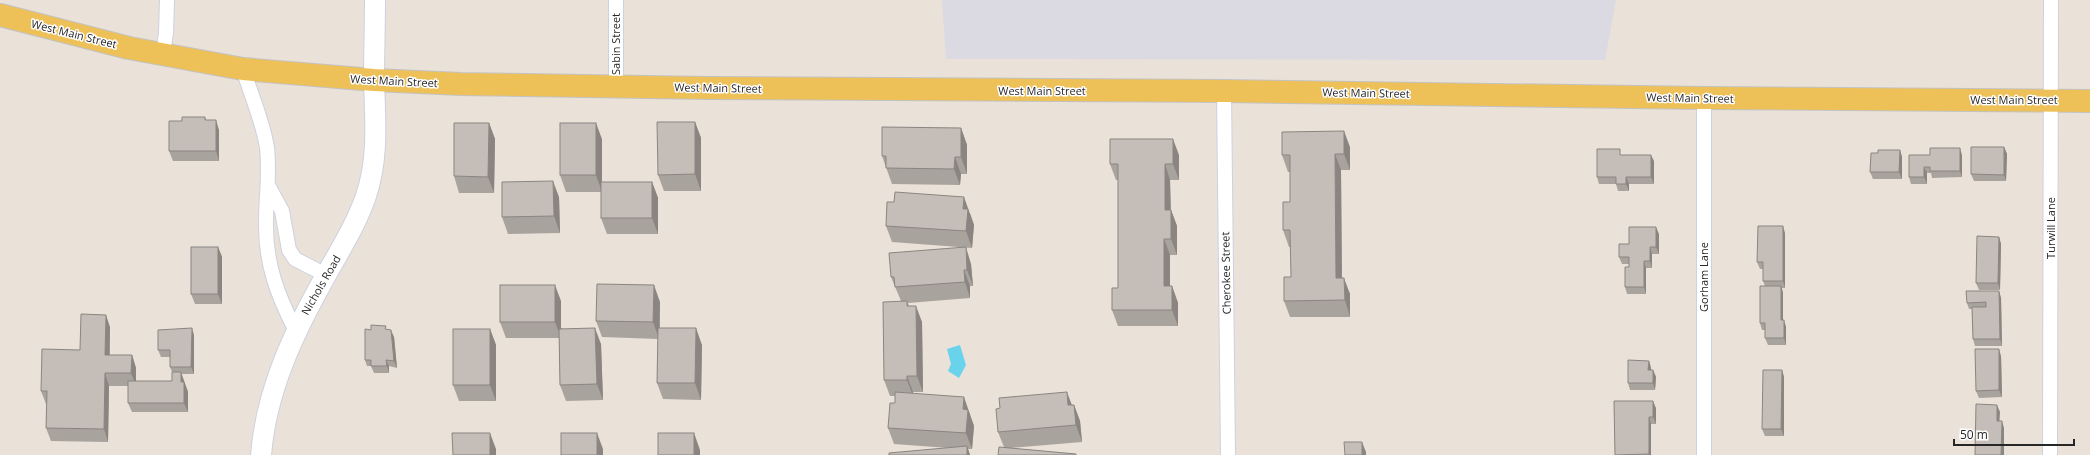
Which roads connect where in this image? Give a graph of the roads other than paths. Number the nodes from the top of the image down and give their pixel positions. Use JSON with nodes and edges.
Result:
{"nodes":[{"id":1,"x":167,"y":0,"type":"edge"},
{"id":2,"x":375,"y":0,"type":"edge"},
{"id":3,"x":616,"y":0,"type":"edge"},
{"id":4,"x":2051,"y":0,"type":"edge"},
{"id":5,"x":0,"y":15,"type":"edge"},
{"id":6,"x":163,"y":53,"type":"junction"},
{"id":7,"x":243,"y":69,"type":"junction"},
{"id":8,"x":374,"y":80,"type":"junction"},
{"id":9,"x":616,"y":87,"type":"junction"},
{"id":10,"x":1224,"y":91,"type":"junction"},
{"id":11,"x":1704,"y":98,"type":"junction"},
{"id":12,"x":2052,"y":100,"type":"junction"},
{"id":13,"x":2090,"y":101,"type":"edge"},
{"id":14,"x":269,"y":187,"type":"junction"},
{"id":15,"x":326,"y":275,"type":"junction"},
{"id":16,"x":296,"y":331,"type":"junction"},
{"id":17,"x":261,"y":455,"type":"edge"},
{"id":18,"x":1228,"y":455,"type":"edge"},
{"id":19,"x":1704,"y":455,"type":"edge"},
{"id":20,"x":2050,"y":455,"type":"edge"}],
"edges":[{"from":1,"to":6,"type":"street"},
{"from":2,"to":8,"type":"street","name":"Nichols Road"},
{"from":3,"to":9,"type":"street","name":"Sabin Street"},
{"from":4,"to":12,"type":"street","name":"Turwill Lane"},
{"from":5,"to":6,"type":"main road","name":"West Main Street"},
{"from":6,"to":7,"type":"main road","name":"West Main Street"},
{"from":7,"to":8,"type":"main road","name":"West Main Street"},
{"from":7,"to":14,"type":"street"},
{"from":8,"to":9,"type":"main road","name":"West Main Street"},
{"from":8,"to":15,"type":"street","name":"Nichols Road"},
{"from":9,"to":10,"type":"main road","name":"West Main Street"},
{"from":10,"to":11,"type":"main road","name":"West Main Street"},
{"from":10,"to":18,"type":"street","name":"Cherokee Street"},
{"from":11,"to":12,"type":"main road","name":"West Main Street"},
{"from":11,"to":19,"type":"street","name":"Gorham Lane"},
{"from":12,"to":13,"type":"main road","name":"West Main Street"},
{"from":12,"to":20,"type":"street","name":"Turwill Lane"},
{"from":14,"to":15,"type":"street"},
{"from":14,"to":16,"type":"street"},
{"from":15,"to":16,"type":"street","name":"Nichols Road"},
{"from":16,"to":17,"type":"street","name":"Nichols Road"}]}
